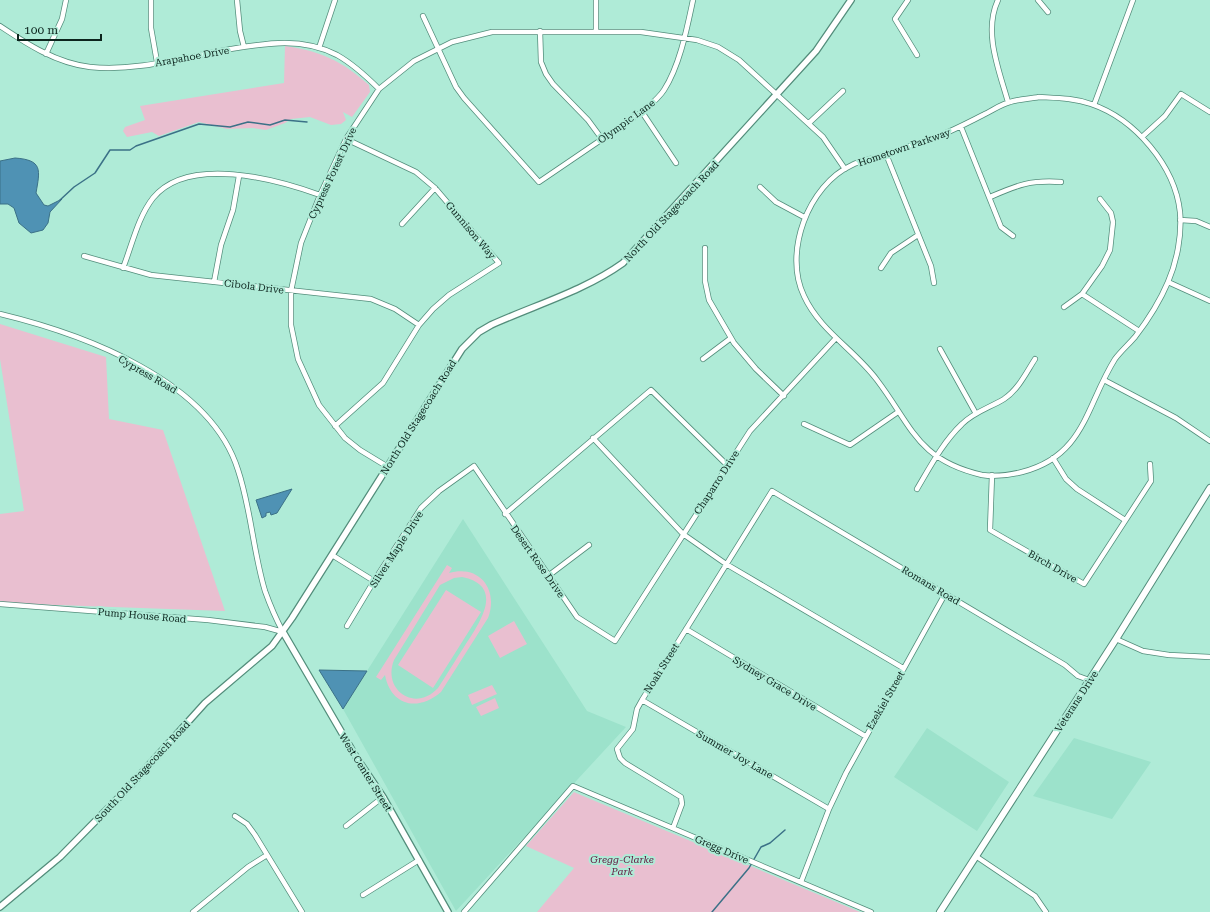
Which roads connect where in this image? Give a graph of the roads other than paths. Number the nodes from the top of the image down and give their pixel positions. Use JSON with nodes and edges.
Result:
{"nodes":[{"id":1,"x":66,"y":0,"type":"edge"},
{"id":2,"x":151,"y":0,"type":"edge"},
{"id":3,"x":237,"y":0,"type":"edge"},
{"id":4,"x":336,"y":0,"type":"edge"},
{"id":5,"x":596,"y":0,"type":"edge"},
{"id":6,"x":693,"y":0,"type":"edge"},
{"id":7,"x":851,"y":0,"type":"edge"},
{"id":8,"x":908,"y":0,"type":"edge"},
{"id":9,"x":998,"y":0,"type":"edge"},
{"id":10,"x":1038,"y":0,"type":"edge"},
{"id":11,"x":1133,"y":0,"type":"edge"},
{"id":12,"x":1048,"y":12,"type":"dead end"},
{"id":13,"x":423,"y":16,"type":"dead end"},
{"id":14,"x":0,"y":26,"type":"edge"},
{"id":15,"x":540,"y":31,"type":"junction"},
{"id":16,"x":596,"y":32,"type":"junction"},
{"id":17,"x":685,"y":37,"type":"junction"},
{"id":18,"x":244,"y":47,"type":"junction"},
{"id":19,"x":319,"y":48,"type":"junction"},
{"id":20,"x":438,"y":49,"type":"junction"},
{"id":21,"x":46,"y":54,"type":"junction"},
{"id":22,"x":917,"y":55,"type":"dead end"},
{"id":23,"x":157,"y":62,"type":"junction"},
{"id":24,"x":379,"y":89,"type":"junction"},
{"id":25,"x":843,"y":91,"type":"dead end"},
{"id":26,"x":778,"y":95,"type":"junction"},
{"id":27,"x":1008,"y":102,"type":"junction"},
{"id":28,"x":1094,"y":105,"type":"junction"},
{"id":29,"x":642,"y":112,"type":"junction"},
{"id":30,"x":1210,"y":112,"type":"edge"},
{"id":31,"x":809,"y":123,"type":"junction"},
{"id":32,"x":961,"y":127,"type":"junction"},
{"id":33,"x":1142,"y":137,"type":"junction"},
{"id":34,"x":346,"y":139,"type":"junction"},
{"id":35,"x":602,"y":139,"type":"junction"},
{"id":36,"x":886,"y":154,"type":"junction"},
{"id":37,"x":676,"y":163,"type":"dead end"},
{"id":38,"x":845,"y":169,"type":"junction"},
{"id":39,"x":239,"y":176,"type":"junction"},
{"id":40,"x":1060,"y":182,"type":"dead end"},
{"id":41,"x":760,"y":187,"type":"dead end"},
{"id":42,"x":435,"y":188,"type":"junction"},
{"id":43,"x":320,"y":194,"type":"junction"},
{"id":44,"x":990,"y":197,"type":"junction"},
{"id":45,"x":1100,"y":199,"type":"dead end"},
{"id":46,"x":804,"y":217,"type":"junction"},
{"id":47,"x":1180,"y":220,"type":"junction"},
{"id":48,"x":402,"y":224,"type":"dead end"},
{"id":49,"x":1210,"y":227,"type":"edge"},
{"id":50,"x":918,"y":235,"type":"junction"},
{"id":51,"x":1013,"y":236,"type":"dead end"},
{"id":52,"x":705,"y":248,"type":"dead end"},
{"id":53,"x":84,"y":256,"type":"dead end"},
{"id":54,"x":124,"y":268,"type":"junction"},
{"id":55,"x":881,"y":268,"type":"dead end"},
{"id":56,"x":214,"y":282,"type":"junction"},
{"id":57,"x":1168,"y":282,"type":"junction"},
{"id":58,"x":934,"y":283,"type":"dead end"},
{"id":59,"x":291,"y":291,"type":"junction"},
{"id":60,"x":1082,"y":294,"type":"junction"},
{"id":61,"x":1210,"y":301,"type":"edge"},
{"id":62,"x":1064,"y":307,"type":"dead end"},
{"id":63,"x":0,"y":314,"type":"edge"},
{"id":64,"x":419,"y":326,"type":"junction"},
{"id":65,"x":1139,"y":331,"type":"junction"},
{"id":66,"x":732,"y":338,"type":"junction"},
{"id":67,"x":836,"y":338,"type":"junction"},
{"id":68,"x":940,"y":349,"type":"dead end"},
{"id":69,"x":1035,"y":358,"type":"dead end"},
{"id":70,"x":703,"y":360,"type":"dead end"},
{"id":71,"x":1104,"y":380,"type":"junction"},
{"id":72,"x":784,"y":396,"type":"junction"},
{"id":73,"x":898,"y":412,"type":"junction"},
{"id":74,"x":975,"y":412,"type":"junction"},
{"id":75,"x":804,"y":424,"type":"dead end"},
{"id":76,"x":335,"y":426,"type":"junction"},
{"id":77,"x":593,"y":438,"type":"junction"},
{"id":78,"x":1210,"y":441,"type":"edge"},
{"id":79,"x":936,"y":457,"type":"junction"},
{"id":80,"x":1053,"y":458,"type":"junction"},
{"id":81,"x":1150,"y":464,"type":"dead end"},
{"id":82,"x":727,"y":465,"type":"junction"},
{"id":83,"x":474,"y":466,"type":"joint"},
{"id":84,"x":388,"y":467,"type":"junction"},
{"id":85,"x":992,"y":475,"type":"junction"},
{"id":86,"x":1210,"y":488,"type":"edge"},
{"id":87,"x":917,"y":489,"type":"dead end"},
{"id":88,"x":772,"y":491,"type":"joint"},
{"id":89,"x":506,"y":514,"type":"junction"},
{"id":90,"x":1125,"y":520,"type":"junction"},
{"id":91,"x":683,"y":534,"type":"junction"},
{"id":92,"x":589,"y":545,"type":"dead end"},
{"id":93,"x":332,"y":555,"type":"junction"},
{"id":94,"x":726,"y":564,"type":"junction"},
{"id":95,"x":548,"y":576,"type":"junction"},
{"id":96,"x":374,"y":581,"type":"junction"},
{"id":97,"x":945,"y":594,"type":"junction"},
{"id":98,"x":0,"y":604,"type":"edge"},
{"id":99,"x":347,"y":626,"type":"dead end"},
{"id":100,"x":686,"y":629,"type":"junction"},
{"id":101,"x":283,"y":632,"type":"junction"},
{"id":102,"x":1116,"y":639,"type":"junction"},
{"id":103,"x":615,"y":641,"type":"joint"},
{"id":104,"x":1210,"y":657,"type":"edge"},
{"id":105,"x":903,"y":668,"type":"junction"},
{"id":106,"x":1090,"y":680,"type":"junction"},
{"id":107,"x":642,"y":700,"type":"junction"},
{"id":108,"x":865,"y":736,"type":"junction"},
{"id":109,"x":383,"y":797,"type":"junction"},
{"id":110,"x":829,"y":808,"type":"junction"},
{"id":111,"x":235,"y":816,"type":"dead end"},
{"id":112,"x":346,"y":826,"type":"dead end"},
{"id":113,"x":673,"y":828,"type":"junction"},
{"id":114,"x":266,"y":855,"type":"junction"},
{"id":115,"x":977,"y":857,"type":"junction"},
{"id":116,"x":418,"y":860,"type":"junction"},
{"id":117,"x":802,"y":882,"type":"junction"},
{"id":118,"x":363,"y":895,"type":"dead end"},
{"id":119,"x":0,"y":908,"type":"edge"},
{"id":120,"x":193,"y":912,"type":"edge"},
{"id":121,"x":302,"y":912,"type":"edge"},
{"id":122,"x":448,"y":912,"type":"edge"},
{"id":123,"x":464,"y":912,"type":"edge"},
{"id":124,"x":871,"y":912,"type":"edge"},
{"id":125,"x":940,"y":912,"type":"edge"},
{"id":126,"x":1046,"y":912,"type":"edge"}],
"edges":[{"from":1,"to":21,"type":"street"},
{"from":2,"to":23,"type":"street"},
{"from":3,"to":18,"type":"street"},
{"from":4,"to":19,"type":"street"},
{"from":5,"to":16,"type":"street"},
{"from":6,"to":17,"type":"street","name":"Olympic Lane"},
{"from":7,"to":26,"type":"street","name":"North Old Stagecoach Road"},
{"from":8,"to":22,"type":"street"},
{"from":9,"to":27,"type":"street"},
{"from":10,"to":12,"type":"street"},
{"from":11,"to":28,"type":"street"},
{"from":13,"to":20,"type":"street"},
{"from":14,"to":21,"type":"street","name":"Arapahoe Drive"},
{"from":15,"to":16,"type":"street","name":"Cypress Forest Drive"},
{"from":15,"to":20,"type":"street","name":"Cypress Forest Drive"},
{"from":15,"to":35,"type":"street"},
{"from":16,"to":17,"type":"street","name":"Cypress Forest Drive"},
{"from":17,"to":26,"type":"street","name":"Cypress Forest Drive"},
{"from":17,"to":29,"type":"street","name":"Olympic Lane"},
{"from":18,"to":19,"type":"street","name":"Arapahoe Drive"},
{"from":18,"to":23,"type":"street","name":"Arapahoe Drive"},
{"from":19,"to":24,"type":"street","name":"Arapahoe Drive"},
{"from":20,"to":24,"type":"street","name":"Cypress Forest Drive"},
{"from":20,"to":35,"type":"street","name":"Olympic Lane"},
{"from":21,"to":23,"type":"street","name":"Arapahoe Drive"},
{"from":24,"to":34,"type":"street","name":"Cypress Forest Drive"},
{"from":25,"to":31,"type":"street"},
{"from":26,"to":31,"type":"street","name":"Cypress Forest Drive"},
{"from":26,"to":84,"type":"street","name":"North Old Stagecoach Road"},
{"from":27,"to":28,"type":"street","name":"Hometown Parkway"},
{"from":27,"to":32,"type":"street","name":"Hometown Parkway"},
{"from":28,"to":33,"type":"street","name":"Hometown Parkway"},
{"from":29,"to":35,"type":"street","name":"Olympic Lane"},
{"from":29,"to":37,"type":"street"},
{"from":30,"to":33,"type":"street"},
{"from":31,"to":38,"type":"street","name":"Cypress Forest Drive"},
{"from":32,"to":36,"type":"street","name":"Hometown Parkway"},
{"from":32,"to":44,"type":"street"},
{"from":33,"to":47,"type":"street","name":"Hometown Parkway"},
{"from":34,"to":42,"type":"street","name":"Gunnison Way"},
{"from":34,"to":43,"type":"street","name":"Cypress Forest Drive"},
{"from":36,"to":38,"type":"street","name":"Hometown Parkway"},
{"from":36,"to":50,"type":"street"},
{"from":38,"to":46,"type":"street","name":"Hometown Parkway"},
{"from":39,"to":43,"type":"street"},
{"from":39,"to":54,"type":"street"},
{"from":39,"to":56,"type":"street"},
{"from":40,"to":44,"type":"street"},
{"from":41,"to":46,"type":"street"},
{"from":42,"to":48,"type":"street"},
{"from":42,"to":64,"type":"street","name":"Gunnison Way"},
{"from":43,"to":59,"type":"street","name":"Cypress Forest Drive"},
{"from":44,"to":51,"type":"street"},
{"from":45,"to":60,"type":"street"},
{"from":46,"to":67,"type":"street","name":"Hometown Parkway"},
{"from":47,"to":49,"type":"street"},
{"from":47,"to":57,"type":"street","name":"Hometown Parkway"},
{"from":50,"to":55,"type":"street"},
{"from":50,"to":58,"type":"street"},
{"from":52,"to":66,"type":"street"},
{"from":53,"to":54,"type":"street","name":"Cibola Drive"},
{"from":54,"to":56,"type":"street","name":"Cibola Drive"},
{"from":56,"to":59,"type":"street","name":"Cibola Drive"},
{"from":57,"to":61,"type":"street"},
{"from":57,"to":65,"type":"street","name":"Hometown Parkway"},
{"from":59,"to":64,"type":"street","name":"Cibola Drive"},
{"from":59,"to":76,"type":"street","name":"Cypress Forest Drive"},
{"from":60,"to":62,"type":"street"},
{"from":60,"to":65,"type":"street"},
{"from":63,"to":101,"type":"street","name":"Cypress Road"},
{"from":64,"to":76,"type":"street","name":"Gunnison Way"},
{"from":65,"to":71,"type":"street","name":"Hometown Parkway"},
{"from":66,"to":70,"type":"street"},
{"from":66,"to":72,"type":"street"},
{"from":67,"to":72,"type":"street","name":"Chaparro Drive"},
{"from":67,"to":73,"type":"street","name":"Hometown Parkway"},
{"from":68,"to":74,"type":"street"},
{"from":69,"to":74,"type":"street"},
{"from":71,"to":78,"type":"street"},
{"from":71,"to":80,"type":"street","name":"Hometown Parkway"},
{"from":72,"to":82,"type":"street","name":"Chaparro Drive"},
{"from":73,"to":75,"type":"street"},
{"from":73,"to":79,"type":"street","name":"Hometown Parkway"},
{"from":74,"to":79,"type":"street"},
{"from":76,"to":84,"type":"street","name":"Cypress Forest Drive"},
{"from":77,"to":82,"type":"street"},
{"from":77,"to":89,"type":"street"},
{"from":77,"to":91,"type":"street"},
{"from":79,"to":85,"type":"street","name":"Hometown Parkway"},
{"from":79,"to":87,"type":"street"},
{"from":80,"to":85,"type":"street","name":"Hometown Parkway"},
{"from":80,"to":90,"type":"street"},
{"from":81,"to":90,"type":"street","name":"Birch Drive"},
{"from":82,"to":91,"type":"street","name":"Chaparro Drive"},
{"from":83,"to":89,"type":"street","name":"Desert Rose Drive"},
{"from":83,"to":96,"type":"street","name":"Silver Maple Drive"},
{"from":84,"to":93,"type":"street","name":"North Old Stagecoach Road"},
{"from":85,"to":90,"type":"street","name":"Birch Drive"},
{"from":86,"to":102,"type":"main road","name":"Veterans Drive"},
{"from":88,"to":94,"type":"street","name":"Noah Street"},
{"from":88,"to":97,"type":"street","name":"Romans Road"},
{"from":89,"to":95,"type":"street","name":"Desert Rose Drive"},
{"from":91,"to":94,"type":"street"},
{"from":91,"to":103,"type":"street","name":"Chaparro Drive"},
{"from":92,"to":95,"type":"street"},
{"from":93,"to":96,"type":"street"},
{"from":93,"to":101,"type":"street","name":"North Old Stagecoach Road"},
{"from":94,"to":100,"type":"street","name":"Noah Street"},
{"from":94,"to":105,"type":"street"},
{"from":95,"to":103,"type":"street","name":"Desert Rose Drive"},
{"from":96,"to":99,"type":"street","name":"Silver Maple Drive"},
{"from":97,"to":105,"type":"street","name":"Ezekiel Street"},
{"from":97,"to":106,"type":"street","name":"Romans Road"},
{"from":98,"to":101,"type":"street","name":"Pump House Road"},
{"from":100,"to":107,"type":"street","name":"Noah Street"},
{"from":100,"to":108,"type":"street","name":"Sydney Grace Drive"},
{"from":101,"to":109,"type":"street","name":"West Center Street"},
{"from":101,"to":119,"type":"street","name":"South Old Stagecoach Road"},
{"from":102,"to":104,"type":"street"},
{"from":102,"to":106,"type":"main road","name":"Veterans Drive"},
{"from":105,"to":108,"type":"street","name":"Ezekiel Street"},
{"from":106,"to":115,"type":"main road","name":"Veterans Drive"},
{"from":107,"to":110,"type":"street","name":"Summer Joy Lane"},
{"from":107,"to":113,"type":"street","name":"Noah Street"},
{"from":108,"to":110,"type":"street","name":"Ezekiel Street"},
{"from":109,"to":112,"type":"street"},
{"from":109,"to":116,"type":"street","name":"West Center Street"},
{"from":110,"to":117,"type":"street","name":"Ezekiel Street"},
{"from":111,"to":114,"type":"street"},
{"from":113,"to":117,"type":"street","name":"Gregg Drive"},
{"from":113,"to":123,"type":"street","name":"Gregg Drive"},
{"from":114,"to":120,"type":"street"},
{"from":114,"to":121,"type":"street"},
{"from":115,"to":125,"type":"main road","name":"Veterans Drive"},
{"from":115,"to":126,"type":"street"},
{"from":116,"to":118,"type":"street"},
{"from":116,"to":122,"type":"street","name":"West Center Street"},
{"from":117,"to":124,"type":"street","name":"Gregg Drive"}]}
